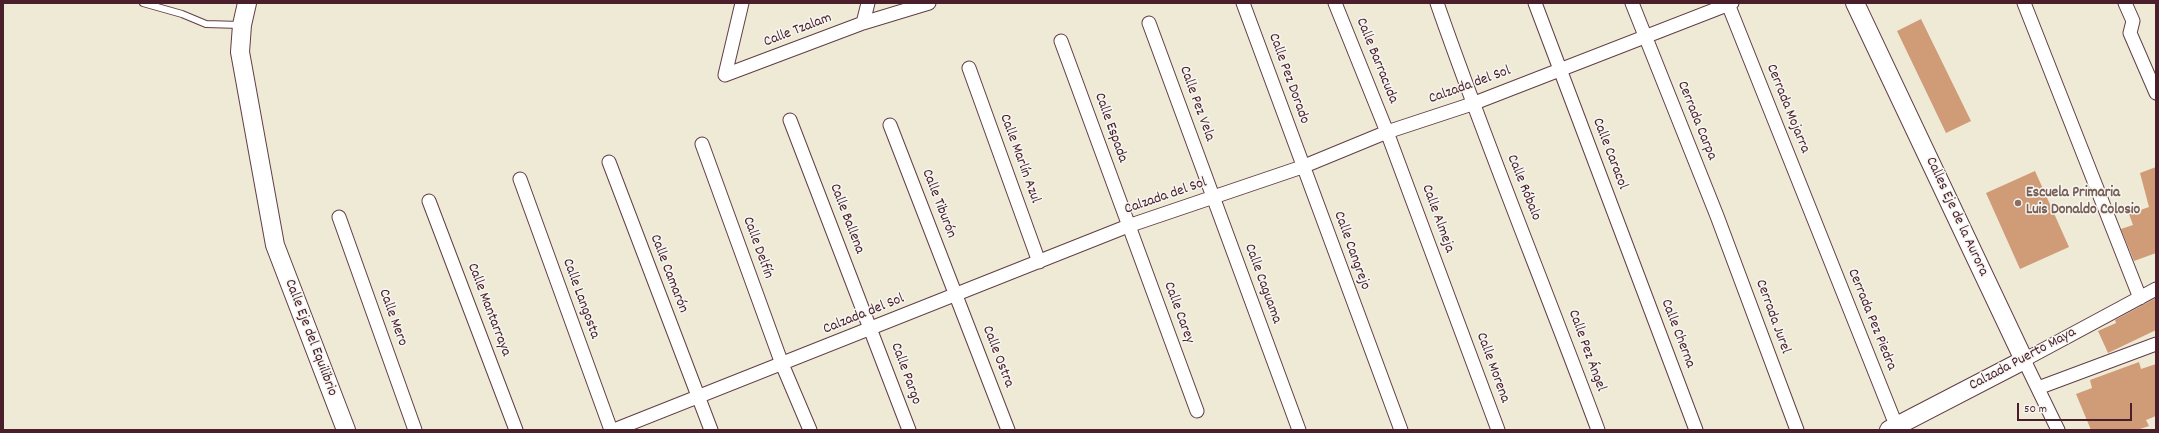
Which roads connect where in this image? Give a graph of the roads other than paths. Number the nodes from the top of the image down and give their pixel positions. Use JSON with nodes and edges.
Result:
{"nodes":[{"id":1,"x":143,"y":3,"type":"edge"},
{"id":2,"x":247,"y":3,"type":"edge"},
{"id":3,"x":742,"y":3,"type":"edge"},
{"id":4,"x":868,"y":3,"type":"edge"},
{"id":5,"x":928,"y":3,"type":"edge"},
{"id":6,"x":1243,"y":3,"type":"edge"},
{"id":7,"x":1335,"y":3,"type":"edge"},
{"id":8,"x":1437,"y":3,"type":"edge"},
{"id":9,"x":1535,"y":3,"type":"edge"},
{"id":10,"x":1632,"y":3,"type":"edge"},
{"id":11,"x":1855,"y":3,"type":"edge"},
{"id":12,"x":2024,"y":3,"type":"edge"},
{"id":13,"x":2125,"y":3,"type":"edge"},
{"id":14,"x":1730,"y":4,"type":"edge"},
{"id":15,"x":863,"y":23,"type":"junction"},
{"id":16,"x":1149,"y":23,"type":"dead end"},
{"id":17,"x":242,"y":25,"type":"junction"},
{"id":18,"x":1646,"y":38,"type":"junction"},
{"id":19,"x":1061,"y":41,"type":"dead end"},
{"id":20,"x":969,"y":68,"type":"dead end"},
{"id":21,"x":1560,"y":70,"type":"junction"},
{"id":22,"x":2156,"y":93,"type":"edge"},
{"id":23,"x":1472,"y":104,"type":"junction"},
{"id":24,"x":790,"y":120,"type":"dead end"},
{"id":25,"x":890,"y":124,"type":"dead end"},
{"id":26,"x":1387,"y":132,"type":"junction"},
{"id":27,"x":702,"y":144,"type":"dead end"},
{"id":28,"x":609,"y":162,"type":"dead end"},
{"id":29,"x":1302,"y":167,"type":"junction"},
{"id":30,"x":520,"y":179,"type":"dead end"},
{"id":31,"x":1213,"y":197,"type":"junction"},
{"id":32,"x":429,"y":201,"type":"dead end"},
{"id":33,"x":1717,"y":216,"type":"joint"},
{"id":34,"x":339,"y":217,"type":"dead end"},
{"id":35,"x":1817,"y":225,"type":"joint"},
{"id":36,"x":1128,"y":226,"type":"junction"},
{"id":37,"x":1628,"y":249,"type":"joint"},
{"id":38,"x":1039,"y":262,"type":"junction"},
{"id":39,"x":1543,"y":283,"type":"joint"},
{"id":40,"x":2156,"y":289,"type":"edge"},
{"id":41,"x":955,"y":295,"type":"junction"},
{"id":42,"x":2140,"y":298,"type":"junction"},
{"id":43,"x":1456,"y":318,"type":"joint"},
{"id":44,"x":872,"y":329,"type":"junction"},
{"id":45,"x":2156,"y":344,"type":"edge"},
{"id":46,"x":2024,"y":360,"type":"junction"},
{"id":47,"x":782,"y":364,"type":"junction"},
{"id":48,"x":2038,"y":388,"type":"junction"},
{"id":49,"x":697,"y":397,"type":"junction"},
{"id":50,"x":1197,"y":411,"type":"dead end"},
{"id":51,"x":1894,"y":429,"type":"edge"},
{"id":52,"x":346,"y":430,"type":"edge"},
{"id":53,"x":415,"y":430,"type":"edge"},
{"id":54,"x":516,"y":430,"type":"edge"},
{"id":55,"x":613,"y":430,"type":"edge"},
{"id":56,"x":711,"y":430,"type":"edge"},
{"id":57,"x":810,"y":430,"type":"edge"},
{"id":58,"x":909,"y":430,"type":"edge"},
{"id":59,"x":1008,"y":430,"type":"edge"},
{"id":60,"x":1299,"y":430,"type":"edge"},
{"id":61,"x":1401,"y":430,"type":"edge"},
{"id":62,"x":1498,"y":430,"type":"edge"},
{"id":63,"x":1598,"y":430,"type":"edge"},
{"id":64,"x":1696,"y":430,"type":"edge"},
{"id":65,"x":1797,"y":430,"type":"edge"},
{"id":66,"x":2058,"y":430,"type":"edge"}],
"edges":[{"from":1,"to":17,"type":"lane"},
{"from":2,"to":17,"type":"street","name":"Calle Eje del Equilibrio"},
{"from":3,"to":15,"type":"street","name":"Calle Tzalam"},
{"from":4,"to":15,"type":"street"},
{"from":5,"to":15,"type":"street","name":"Calle Tzalam"},
{"from":6,"to":29,"type":"street","name":"Calle Pez Dorado"},
{"from":7,"to":26,"type":"street","name":"Calle Barracuda"},
{"from":8,"to":23,"type":"street","name":"Calle Róbalo"},
{"from":9,"to":21,"type":"street","name":"Calle Caracol"},
{"from":10,"to":18,"type":"street","name":"Cerrada Carpa"},
{"from":11,"to":46,"type":"street","name":"Calles Eje de la Aurora"},
{"from":12,"to":42,"type":"street"},
{"from":13,"to":22,"type":"street"},
{"from":14,"to":18,"type":"street","name":"Calzada del Sol"},
{"from":14,"to":35,"type":"street","name":"Cerrada Mojarra"},
{"from":16,"to":31,"type":"street","name":"Calle Pez Vela"},
{"from":17,"to":52,"type":"street","name":"Calle Eje del Equilibrio"},
{"from":18,"to":21,"type":"street","name":"Calzada del Sol"},
{"from":18,"to":33,"type":"street","name":"Cerrada Carpa"},
{"from":19,"to":36,"type":"street","name":"Calle Espada"},
{"from":20,"to":38,"type":"street","name":"Calle Marlín Azul"},
{"from":21,"to":23,"type":"street","name":"Calzada del Sol"},
{"from":21,"to":37,"type":"street","name":"Calle Caracol"},
{"from":23,"to":26,"type":"street","name":"Calzada del Sol"},
{"from":23,"to":39,"type":"street","name":"Calle Róbalo"},
{"from":24,"to":44,"type":"street","name":"Calle Ballena"},
{"from":25,"to":41,"type":"street","name":"Calle Tiburón"},
{"from":26,"to":29,"type":"street","name":"Calzada del Sol"},
{"from":26,"to":43,"type":"street","name":"Calle Almeja"},
{"from":27,"to":47,"type":"street","name":"Calle Delfín"},
{"from":28,"to":49,"type":"street","name":"Calle Camarón"},
{"from":29,"to":31,"type":"street","name":"Calzada del Sol"},
{"from":29,"to":61,"type":"street","name":"Calle Cangrejo"},
{"from":30,"to":55,"type":"street","name":"Calle Langosta"},
{"from":31,"to":36,"type":"street","name":"Calzada del Sol"},
{"from":31,"to":60,"type":"street","name":"Calle Caguama"},
{"from":32,"to":54,"type":"street","name":"Calle Mantarraya"},
{"from":33,"to":65,"type":"street","name":"Cerrada Jurel"},
{"from":34,"to":53,"type":"street","name":"Calle Mero"},
{"from":35,"to":51,"type":"street","name":"Cerrada Pez Piedra"},
{"from":36,"to":38,"type":"street","name":"Calzada del Sol"},
{"from":36,"to":50,"type":"street","name":"Calle Carey"},
{"from":37,"to":64,"type":"street","name":"Calle Cherna"},
{"from":38,"to":41,"type":"street","name":"Calzada del Sol"},
{"from":39,"to":63,"type":"street","name":"Calle Pez Ángel"},
{"from":40,"to":42,"type":"street","name":"Calzada Puerto Maya"},
{"from":41,"to":44,"type":"street","name":"Calzada del Sol"},
{"from":41,"to":59,"type":"street","name":"Calle Ostra"},
{"from":42,"to":46,"type":"street","name":"Calzada Puerto Maya"},
{"from":43,"to":62,"type":"street","name":"Calle Morena"},
{"from":44,"to":47,"type":"street","name":"Calzada del Sol"},
{"from":44,"to":58,"type":"street","name":"Calle Pargo"},
{"from":45,"to":48,"type":"street"},
{"from":46,"to":48,"type":"street","name":"Calles Eje de la Aurora"},
{"from":46,"to":51,"type":"street","name":"Calzada Puerto Maya"},
{"from":47,"to":49,"type":"street","name":"Calzada del Sol"},
{"from":47,"to":57,"type":"street","name":"Calle Delfín"},
{"from":48,"to":66,"type":"street","name":"Calles Eje de la Aurora"},
{"from":49,"to":55,"type":"street","name":"Calzada del Sol"},
{"from":49,"to":56,"type":"street","name":"Calle Camarón"}]}
